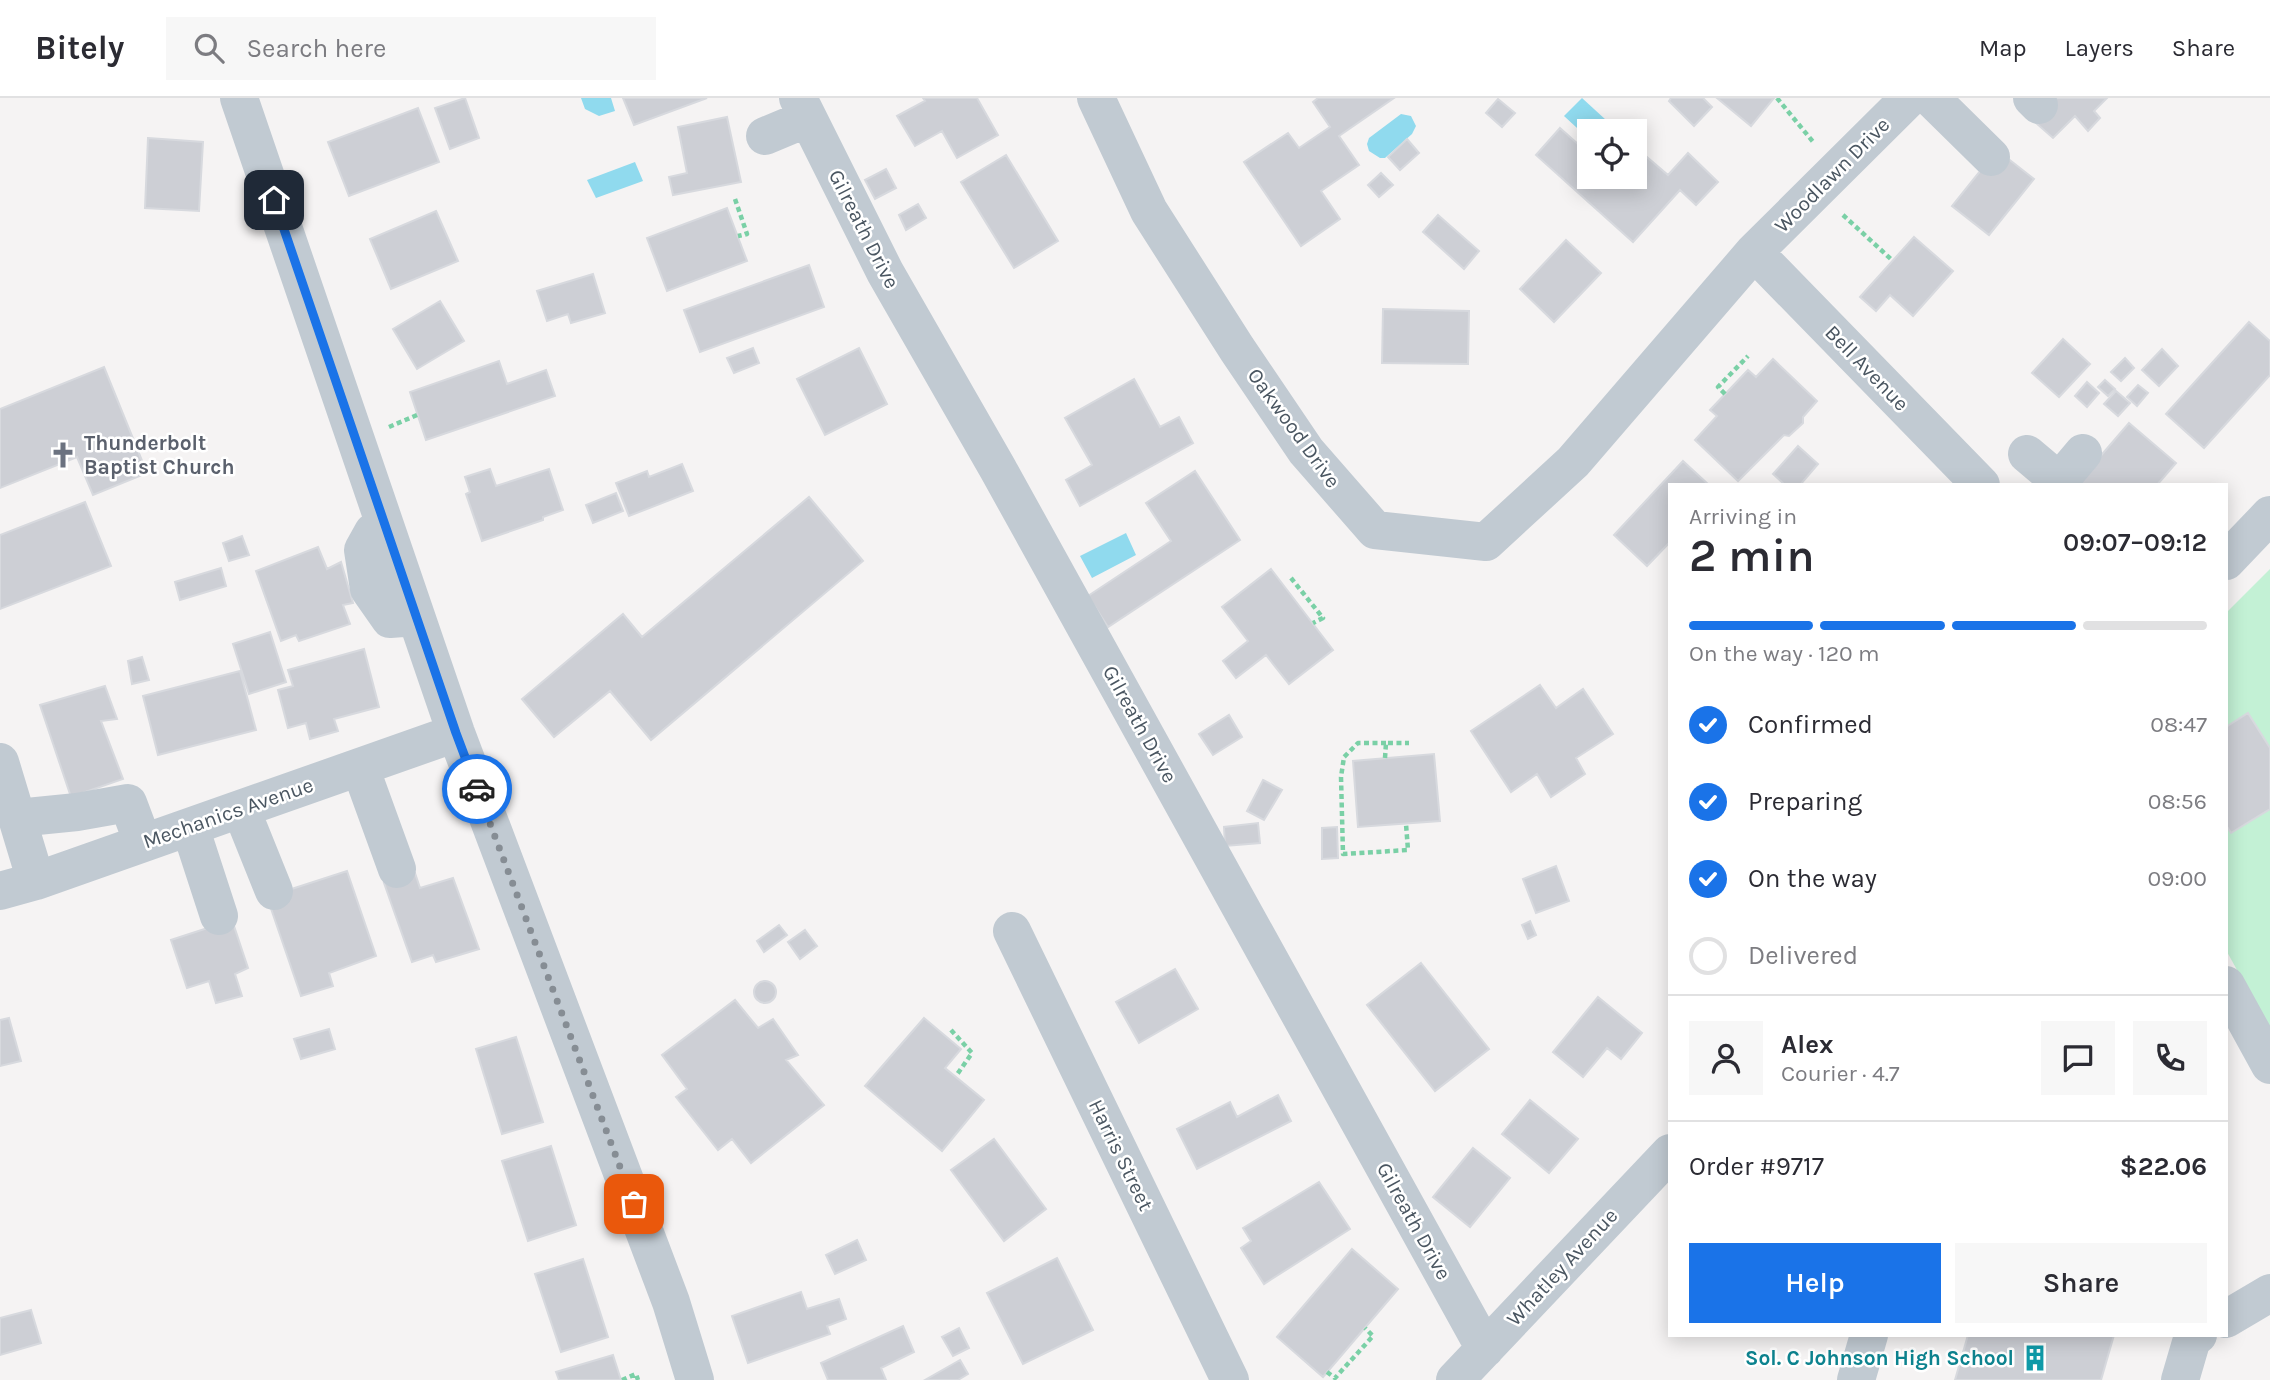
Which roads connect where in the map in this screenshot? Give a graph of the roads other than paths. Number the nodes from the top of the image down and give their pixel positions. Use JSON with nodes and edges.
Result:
{"nodes":[{"id":1,"x":239,"y":98,"type":"edge"},
{"id":2,"x":1096,"y":98,"type":"edge"},
{"id":3,"x":1909,"y":98,"type":"edge"},
{"id":4,"x":1931,"y":98,"type":"edge"},
{"id":5,"x":803,"y":108,"type":"edge"},
{"id":6,"x":765,"y":136,"type":"dead end"},
{"id":7,"x":1992,"y":157,"type":"dead end"},
{"id":8,"x":1754,"y":252,"type":"junction"},
{"id":9,"x":2027,"y":454,"type":"dead end"},
{"id":10,"x":2066,"y":473,"type":"edge"},
{"id":11,"x":1979,"y":483,"type":"edge"},
{"id":12,"x":2270,"y":514,"type":"edge"},
{"id":13,"x":2228,"y":559,"type":"edge"},
{"id":14,"x":456,"y":733,"type":"junction"},
{"id":15,"x":0,"y":762,"type":"edge"},
{"id":16,"x":360,"y":767,"type":"junction"},
{"id":17,"x":241,"y":809,"type":"junction"},
{"id":18,"x":17,"y":818,"type":"junction"},
{"id":19,"x":190,"y":827,"type":"junction"},
{"id":20,"x":143,"y":844,"type":"junction"},
{"id":21,"x":397,"y":869,"type":"dead end"},
{"id":22,"x":36,"y":881,"type":"junction"},
{"id":23,"x":0,"y":891,"type":"edge"},
{"id":24,"x":274,"y":891,"type":"dead end"},
{"id":25,"x":219,"y":916,"type":"dead end"},
{"id":26,"x":1012,"y":931,"type":"dead end"},
{"id":27,"x":2228,"y":989,"type":"edge"},
{"id":28,"x":2270,"y":1065,"type":"edge"},
{"id":29,"x":1668,"y":1155,"type":"edge"},
{"id":30,"x":2270,"y":1293,"type":"edge"},
{"id":31,"x":2228,"y":1318,"type":"edge"},
{"id":32,"x":1868,"y":1337,"type":"edge"},
{"id":33,"x":2195,"y":1337,"type":"edge"},
{"id":34,"x":1485,"y":1349,"type":"junction"},
{"id":35,"x":695,"y":1380,"type":"edge"},
{"id":36,"x":1230,"y":1380,"type":"edge"},
{"id":37,"x":1455,"y":1380,"type":"edge"},
{"id":38,"x":1856,"y":1380,"type":"edge"},
{"id":39,"x":2180,"y":1380,"type":"edge"}],
"edges":[{"from":1,"to":14,"type":"street"},
{"from":2,"to":8,"type":"street","name":"Oakwood Drive"},
{"from":3,"to":8,"type":"street","name":"Woodlawn Drive"},
{"from":4,"to":7,"type":"street"},
{"from":5,"to":6,"type":"street"},
{"from":5,"to":34,"type":"street","name":"Gilreath Drive"},
{"from":8,"to":11,"type":"street","name":"Bell Avenue"},
{"from":9,"to":10,"type":"street"},
{"from":12,"to":13,"type":"street"},
{"from":14,"to":16,"type":"street","name":"Mechanics Avenue"},
{"from":14,"to":35,"type":"street"},
{"from":15,"to":18,"type":"street"},
{"from":16,"to":17,"type":"street","name":"Mechanics Avenue"},
{"from":16,"to":21,"type":"street"},
{"from":17,"to":19,"type":"street","name":"Mechanics Avenue"},
{"from":17,"to":24,"type":"street"},
{"from":18,"to":20,"type":"street"},
{"from":18,"to":22,"type":"street"},
{"from":19,"to":20,"type":"street","name":"Mechanics Avenue"},
{"from":19,"to":25,"type":"street"},
{"from":20,"to":22,"type":"street","name":"Mechanics Avenue"},
{"from":22,"to":23,"type":"street","name":"Mechanics Avenue"},
{"from":26,"to":36,"type":"street","name":"Harris Street"},
{"from":27,"to":28,"type":"street"},
{"from":29,"to":34,"type":"street","name":"Whatley Avenue"},
{"from":30,"to":31,"type":"street"},
{"from":32,"to":38,"type":"street"},
{"from":33,"to":39,"type":"street"},
{"from":34,"to":37,"type":"street","name":"Whatley Avenue"}]}
